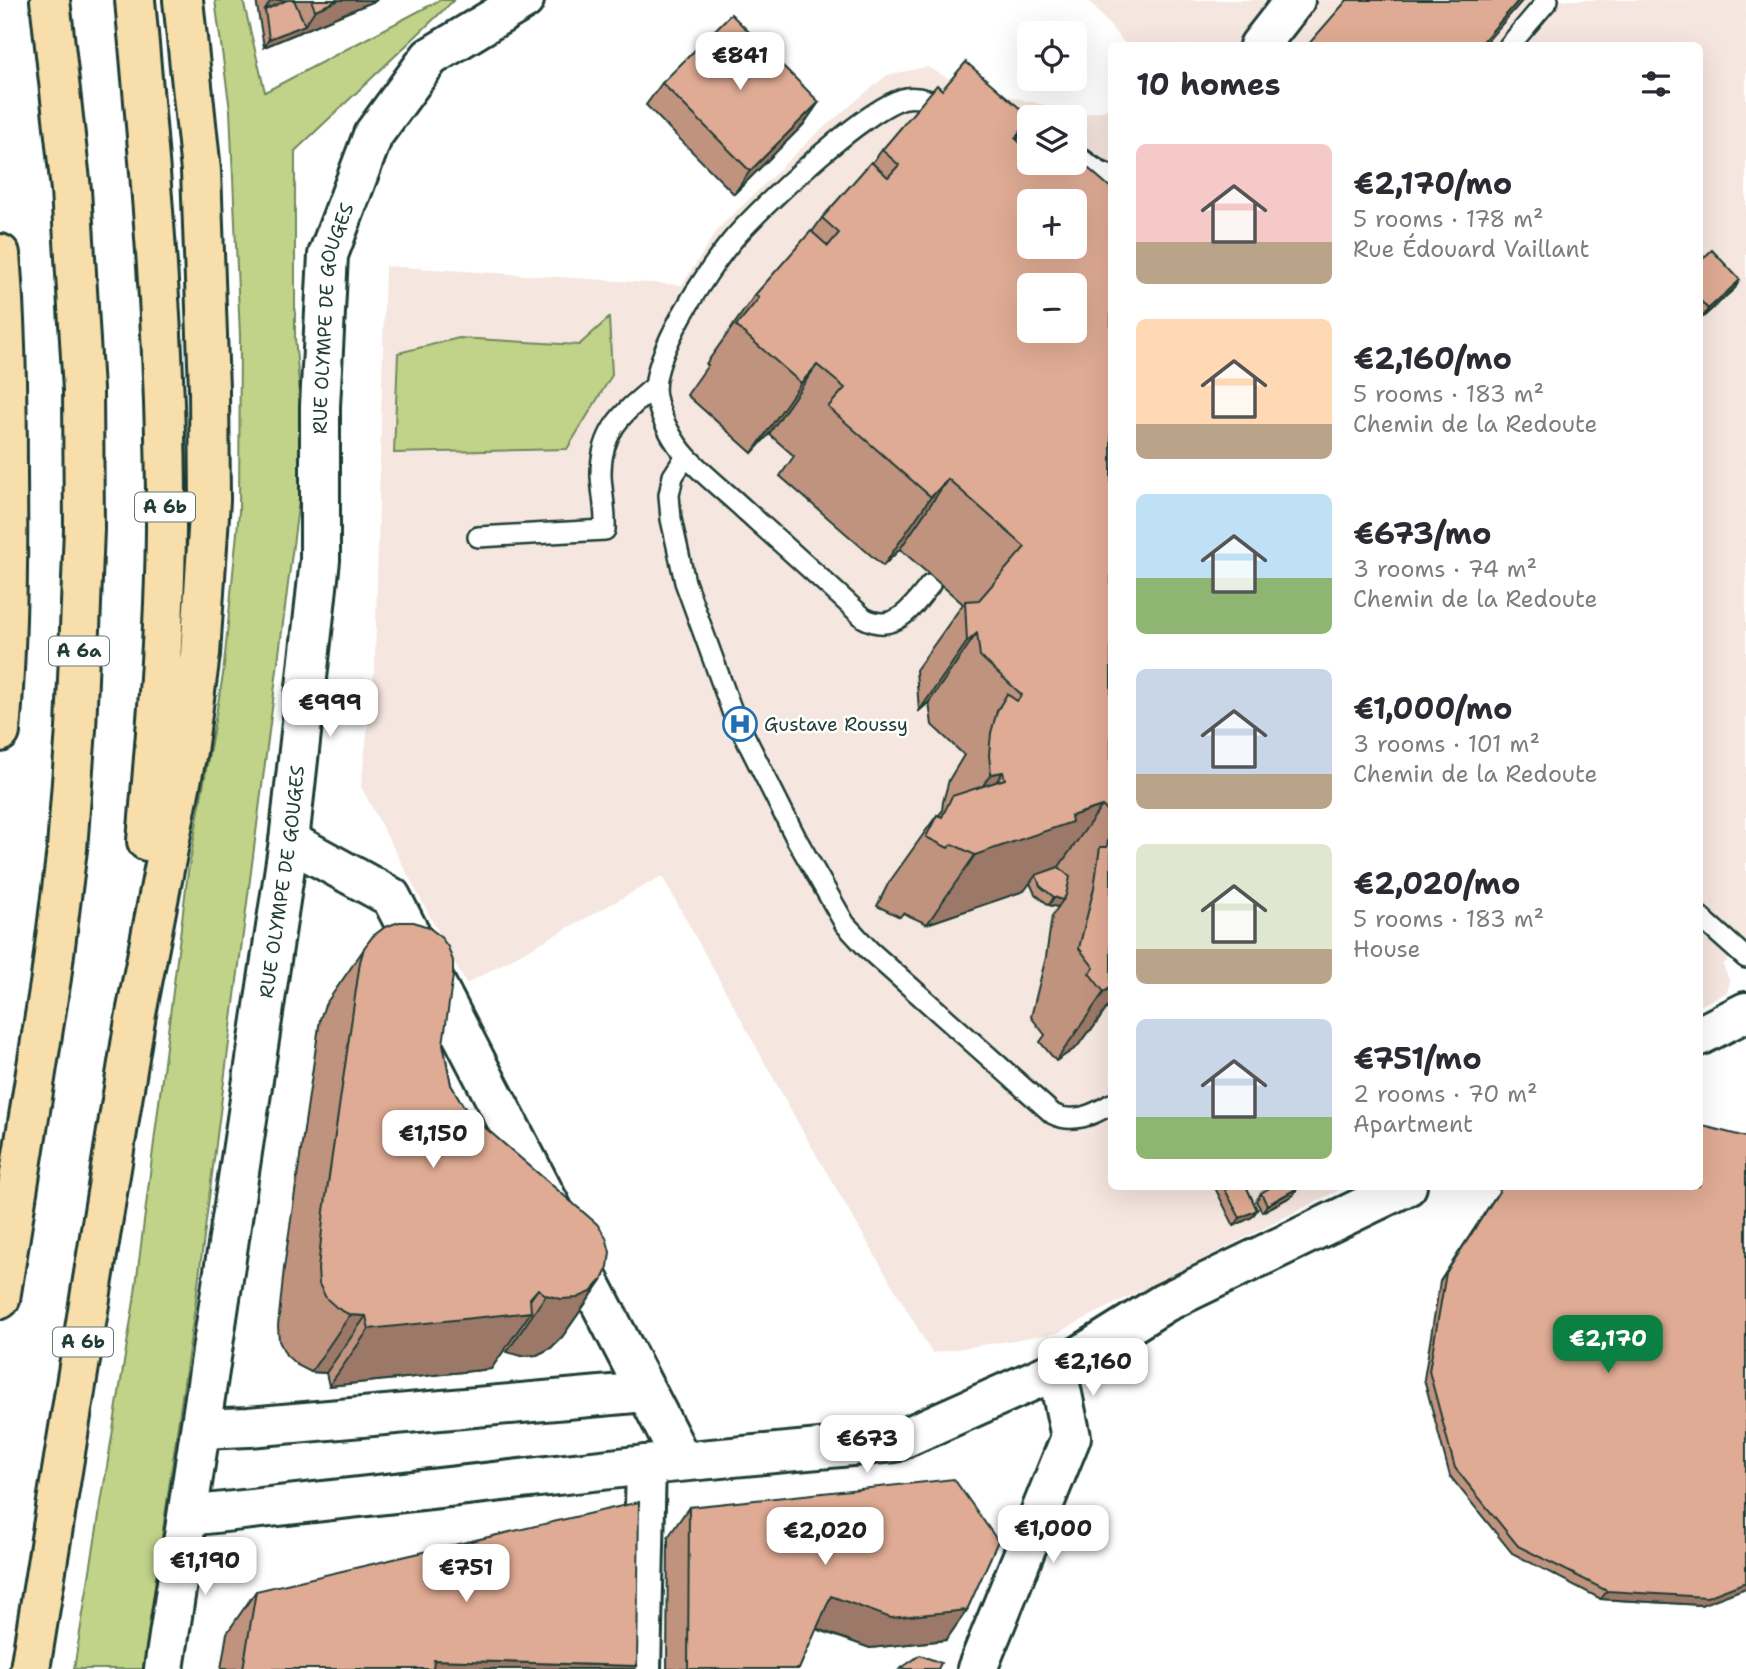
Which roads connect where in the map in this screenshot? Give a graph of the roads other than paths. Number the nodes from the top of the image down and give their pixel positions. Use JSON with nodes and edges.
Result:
{"nodes":[{"id":1,"x":50,"y":0,"type":"edge"},
{"id":2,"x":135,"y":0,"type":"edge"},
{"id":3,"x":183,"y":0,"type":"edge"},
{"id":4,"x":524,"y":0,"type":"edge"},
{"id":5,"x":1295,"y":0,"type":"edge"},
{"id":6,"x":1548,"y":0,"type":"edge"},
{"id":7,"x":1262,"y":42,"type":"edge"},
{"id":8,"x":1512,"y":42,"type":"edge"},
{"id":9,"x":958,"y":118,"type":"edge"},
{"id":10,"x":0,"y":254,"type":"edge"},
{"id":11,"x":654,"y":387,"type":"junction"},
{"id":12,"x":686,"y":456,"type":"junction"},
{"id":13,"x":478,"y":537,"type":"dead end"},
{"id":14,"x":930,"y":585,"type":"dead end"},
{"id":15,"x":0,"y":732,"type":"edge"},
{"id":16,"x":289,"y":841,"type":"junction"},
{"id":17,"x":1703,"y":920,"type":"edge"},
{"id":18,"x":1746,"y":958,"type":"edge"},
{"id":19,"x":1746,"y":1012,"type":"edge"},
{"id":20,"x":136,"y":1014,"type":"junction"},
{"id":21,"x":1703,"y":1034,"type":"edge"},
{"id":22,"x":1108,"y":1105,"type":"edge"},
{"id":23,"x":1399,"y":1190,"type":"edge"},
{"id":24,"x":0,"y":1299,"type":"edge"},
{"id":25,"x":1057,"y":1370,"type":"junction"},
{"id":26,"x":646,"y":1392,"type":"junction"},
{"id":27,"x":201,"y":1429,"type":"junction"},
{"id":28,"x":664,"y":1463,"type":"junction"},
{"id":29,"x":188,"y":1516,"type":"junction"},
{"id":30,"x":30,"y":1669,"type":"edge"},
{"id":31,"x":164,"y":1669,"type":"edge"},
{"id":32,"x":641,"y":1669,"type":"edge"},
{"id":33,"x":977,"y":1669,"type":"edge"}],
"edges":[{"from":1,"to":24,"type":"highway","number":"A 6a"},
{"from":2,"to":20,"type":"highway","number":"A 6b"},
{"from":3,"to":20,"type":"highway"},
{"from":4,"to":16,"type":"street","name":"RUE OLYMPE DE GOUGES"},
{"from":5,"to":7,"type":"street"},
{"from":6,"to":8,"type":"lane"},
{"from":9,"to":11,"type":"lane"},
{"from":10,"to":15,"type":"highway"},
{"from":11,"to":12,"type":"lane"},
{"from":11,"to":13,"type":"lane"},
{"from":12,"to":14,"type":"lane"},
{"from":12,"to":22,"type":"lane"},
{"from":16,"to":26,"type":"street"},
{"from":16,"to":27,"type":"street","name":"RUE OLYMPE DE GOUGES"},
{"from":17,"to":18,"type":"lane"},
{"from":19,"to":21,"type":"street"},
{"from":20,"to":30,"type":"highway","number":"A 6b"},
{"from":23,"to":25,"type":"street"},
{"from":25,"to":28,"type":"street"},
{"from":25,"to":33,"type":"street"},
{"from":26,"to":27,"type":"street"},
{"from":26,"to":28,"type":"street"},
{"from":27,"to":29,"type":"street","name":"RUE OLYMPE DE GOUGES"},
{"from":28,"to":29,"type":"street"},
{"from":28,"to":32,"type":"street"},
{"from":29,"to":31,"type":"street","name":"RUE OLYMPE DE GOUGES"}]}
